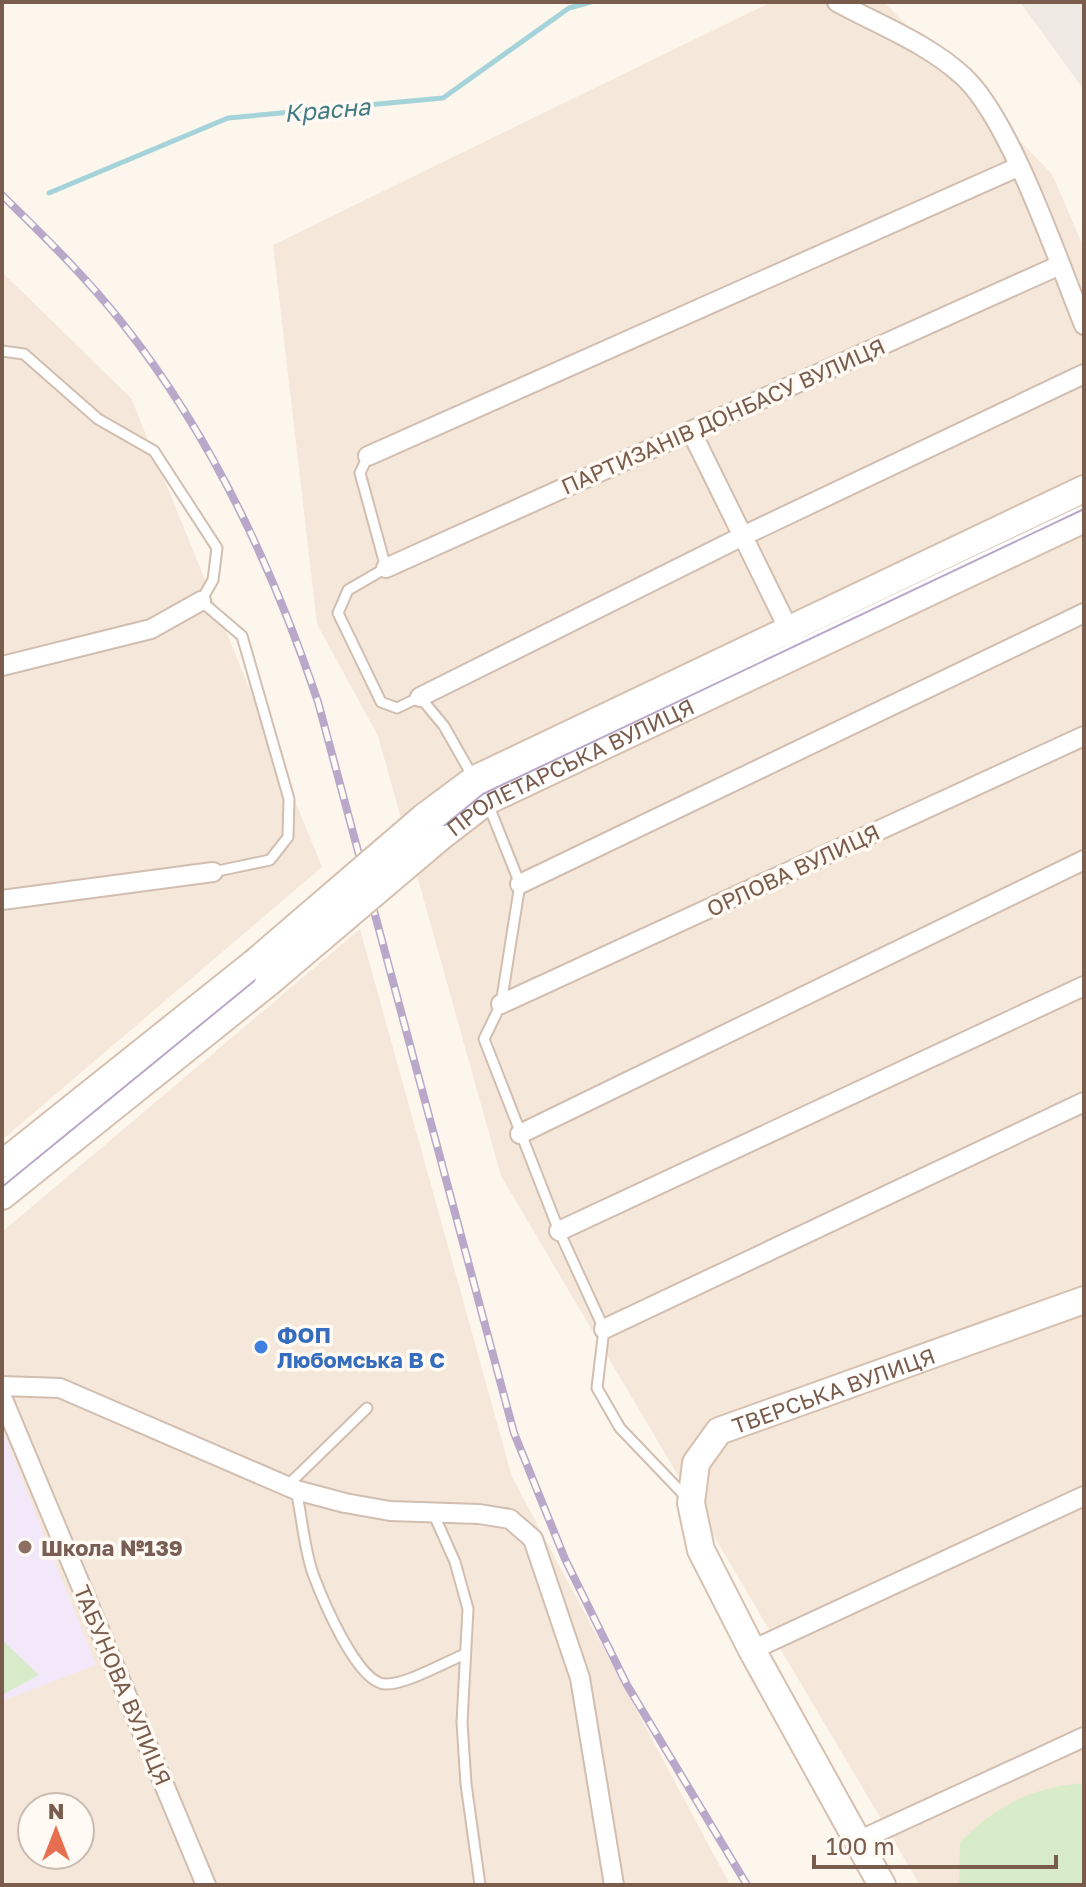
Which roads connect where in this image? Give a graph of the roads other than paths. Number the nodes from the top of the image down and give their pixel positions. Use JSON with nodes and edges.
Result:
{"nodes":[{"id":1,"x":837,"y":2,"type":"edge"},
{"id":2,"x":1018,"y":167,"type":"junction"},
{"id":3,"x":1060,"y":265,"type":"junction"},
{"id":4,"x":1084,"y":325,"type":"edge"},
{"id":5,"x":2,"y":351,"type":"edge"},
{"id":6,"x":1084,"y":374,"type":"edge"},
{"id":7,"x":691,"y":431,"type":"junction"},
{"id":8,"x":368,"y":456,"type":"joint"},
{"id":9,"x":1084,"y":489,"type":"edge"},
{"id":10,"x":1084,"y":519,"type":"edge"},
{"id":11,"x":745,"y":535,"type":"junction"},
{"id":12,"x":386,"y":568,"type":"junction"},
{"id":13,"x":201,"y":601,"type":"junction"},
{"id":14,"x":1084,"y":613,"type":"edge"},
{"id":15,"x":795,"y":641,"type":"junction"},
{"id":16,"x":2,"y":666,"type":"edge"},
{"id":17,"x":420,"y":697,"type":"junction"},
{"id":18,"x":1084,"y":736,"type":"edge"},
{"id":19,"x":481,"y":790,"type":"junction"},
{"id":20,"x":1084,"y":860,"type":"edge"},
{"id":21,"x":213,"y":872,"type":"joint"},
{"id":22,"x":520,"y":884,"type":"junction"},
{"id":23,"x":2,"y":900,"type":"edge"},
{"id":24,"x":261,"y":973,"type":"junction"},
{"id":25,"x":1084,"y":986,"type":"edge"},
{"id":26,"x":501,"y":1004,"type":"junction"},
{"id":27,"x":1084,"y":1102,"type":"edge"},
{"id":28,"x":520,"y":1134,"type":"junction"},
{"id":29,"x":2,"y":1164,"type":"edge"},
{"id":30,"x":2,"y":1196,"type":"edge"},
{"id":31,"x":559,"y":1231,"type":"junction"},
{"id":32,"x":1084,"y":1300,"type":"edge"},
{"id":33,"x":604,"y":1329,"type":"junction"},
{"id":34,"x":2,"y":1386,"type":"edge"},
{"id":35,"x":2,"y":1397,"type":"edge"},
{"id":36,"x":367,"y":1408,"type":"dead end"},
{"id":37,"x":292,"y":1488,"type":"junction"},
{"id":38,"x":1084,"y":1496,"type":"edge"},
{"id":39,"x":691,"y":1503,"type":"junction"},
{"id":40,"x":434,"y":1515,"type":"junction"},
{"id":41,"x":752,"y":1650,"type":"junction"},
{"id":42,"x":465,"y":1654,"type":"junction"},
{"id":43,"x":1084,"y":1737,"type":"edge"},
{"id":44,"x":856,"y":1842,"type":"junction"},
{"id":45,"x":206,"y":1885,"type":"edge"},
{"id":46,"x":480,"y":1885,"type":"edge"},
{"id":47,"x":614,"y":1885,"type":"edge"},
{"id":48,"x":882,"y":1885,"type":"edge"}],
"edges":[{"from":1,"to":2,"type":"street"},
{"from":2,"to":3,"type":"street"},
{"from":2,"to":8,"type":"street"},
{"from":3,"to":4,"type":"street"},
{"from":3,"to":7,"type":"street","name":"ПАРТИЗАНІВ ДОНБАСУ ВУЛИЦЯ"},
{"from":5,"to":13,"type":"lane"},
{"from":6,"to":11,"type":"street"},
{"from":7,"to":11,"type":"street"},
{"from":7,"to":12,"type":"street","name":"ПАРТИЗАНІВ ДОНБАСУ ВУЛИЦЯ"},
{"from":8,"to":12,"type":"lane"},
{"from":9,"to":15,"type":"main road","name":"ПРОЛЕТАРСЬКА ВУЛИЦЯ"},
{"from":10,"to":15,"type":"main road","name":"ПРОЛЕТАРСЬКА ВУЛИЦЯ"},
{"from":11,"to":15,"type":"street"},
{"from":11,"to":17,"type":"street"},
{"from":12,"to":17,"type":"lane"},
{"from":13,"to":16,"type":"street"},
{"from":13,"to":21,"type":"lane"},
{"from":14,"to":22,"type":"street"},
{"from":15,"to":19,"type":"main road","name":"ПРОЛЕТАРСЬКА ВУЛИЦЯ"},
{"from":17,"to":19,"type":"lane"},
{"from":18,"to":26,"type":"street","name":"ОРЛОВА ВУЛИЦЯ"},
{"from":19,"to":22,"type":"lane"},
{"from":19,"to":24,"type":"main road","name":"ПРОЛЕТАРСЬКА ВУЛИЦЯ","bridge":true},
{"from":20,"to":28,"type":"street"},
{"from":21,"to":23,"type":"street"},
{"from":22,"to":26,"type":"lane"},
{"from":24,"to":29,"type":"main road","name":"ПРОЛЕТАРСЬКА ВУЛИЦЯ"},
{"from":24,"to":30,"type":"main road","name":"ПРОЛЕТАРСЬКА ВУЛИЦЯ"},
{"from":25,"to":31,"type":"street"},
{"from":26,"to":28,"type":"lane"},
{"from":27,"to":33,"type":"street"},
{"from":28,"to":31,"type":"lane"},
{"from":31,"to":33,"type":"lane"},
{"from":32,"to":39,"type":"main road","name":"ТВЕРСЬКА ВУЛИЦЯ"},
{"from":33,"to":39,"type":"lane"},
{"from":34,"to":37,"type":"street"},
{"from":35,"to":45,"type":"street","name":"ТАБУНОВА ВУЛИЦЯ"},
{"from":36,"to":37,"type":"lane"},
{"from":37,"to":40,"type":"street"},
{"from":37,"to":42,"type":"lane"},
{"from":38,"to":41,"type":"street"},
{"from":39,"to":41,"type":"main road","name":"ТВЕРСЬКА ВУЛИЦЯ"},
{"from":40,"to":42,"type":"lane"},
{"from":40,"to":47,"type":"street"},
{"from":41,"to":44,"type":"main road","name":"ТВЕРСЬКА ВУЛИЦЯ"},
{"from":42,"to":46,"type":"lane"},
{"from":43,"to":44,"type":"street"},
{"from":44,"to":48,"type":"main road","name":"ТВЕРСЬКА ВУЛИЦЯ"}]}
